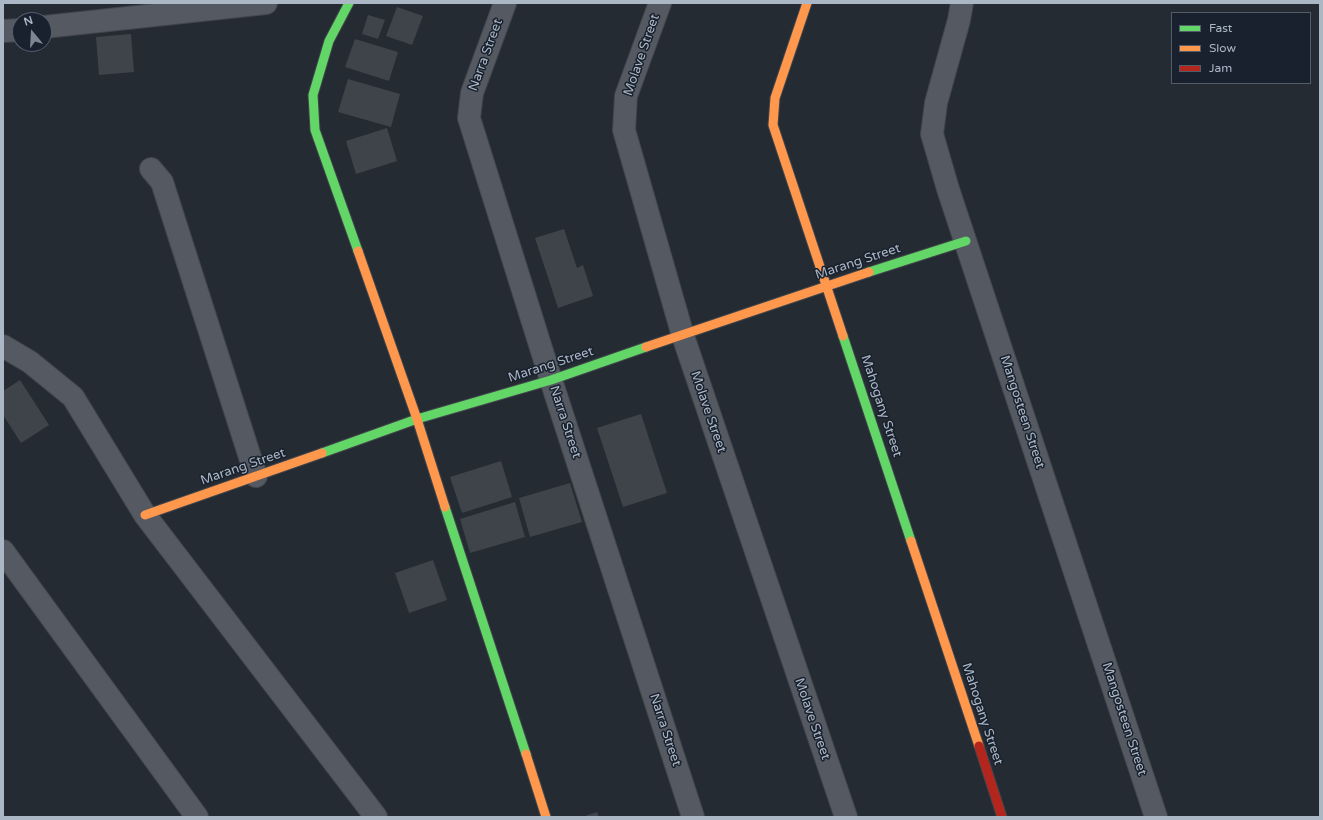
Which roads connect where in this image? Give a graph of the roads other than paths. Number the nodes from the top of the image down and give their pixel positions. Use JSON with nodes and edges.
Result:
{"nodes":[{"id":1,"x":266,"y":3,"type":"edge"},
{"id":2,"x":349,"y":3,"type":"edge"},
{"id":3,"x":505,"y":3,"type":"edge"},
{"id":4,"x":660,"y":3,"type":"edge"},
{"id":5,"x":807,"y":3,"type":"edge"},
{"id":6,"x":962,"y":3,"type":"edge"},
{"id":7,"x":52,"y":26,"type":"edge"},
{"id":8,"x":150,"y":169,"type":"dead end"},
{"id":9,"x":966,"y":241,"type":"junction"},
{"id":10,"x":827,"y":285,"type":"junction"},
{"id":11,"x":682,"y":336,"type":"junction"},
{"id":12,"x":3,"y":346,"type":"edge"},
{"id":13,"x":551,"y":380,"type":"junction"},
{"id":14,"x":417,"y":420,"type":"junction"},
{"id":15,"x":256,"y":476,"type":"junction"},
{"id":16,"x":145,"y":515,"type":"junction"},
{"id":17,"x":3,"y":551,"type":"edge"},
{"id":18,"x":197,"y":817,"type":"edge"},
{"id":19,"x":376,"y":817,"type":"edge"},
{"id":20,"x":546,"y":817,"type":"edge"},
{"id":21,"x":694,"y":817,"type":"edge"},
{"id":22,"x":846,"y":817,"type":"edge"},
{"id":23,"x":1002,"y":817,"type":"edge"},
{"id":24,"x":1156,"y":817,"type":"edge"}],
"edges":[{"from":1,"to":7,"type":"street"},
{"from":2,"to":14,"type":"street"},
{"from":3,"to":13,"type":"street","name":"Narra Street"},
{"from":4,"to":11,"type":"street","name":"Molave Street"},
{"from":5,"to":10,"type":"street","name":"Mahogany Street"},
{"from":6,"to":9,"type":"street","name":"Mangosteen Street"},
{"from":8,"to":15,"type":"street"},
{"from":9,"to":10,"type":"street","name":"Marang Street"},
{"from":9,"to":24,"type":"street","name":"Mangosteen Street"},
{"from":10,"to":11,"type":"street","name":"Marang Street"},
{"from":10,"to":23,"type":"street","name":"Mahogany Street"},
{"from":11,"to":13,"type":"street","name":"Marang Street"},
{"from":11,"to":22,"type":"street","name":"Molave Street"},
{"from":12,"to":16,"type":"street"},
{"from":13,"to":14,"type":"street","name":"Marang Street"},
{"from":13,"to":21,"type":"street","name":"Narra Street"},
{"from":14,"to":15,"type":"street","name":"Marang Street"},
{"from":14,"to":20,"type":"street"},
{"from":15,"to":16,"type":"street","name":"Marang Street"},
{"from":16,"to":19,"type":"street"},
{"from":17,"to":18,"type":"street"}]}
